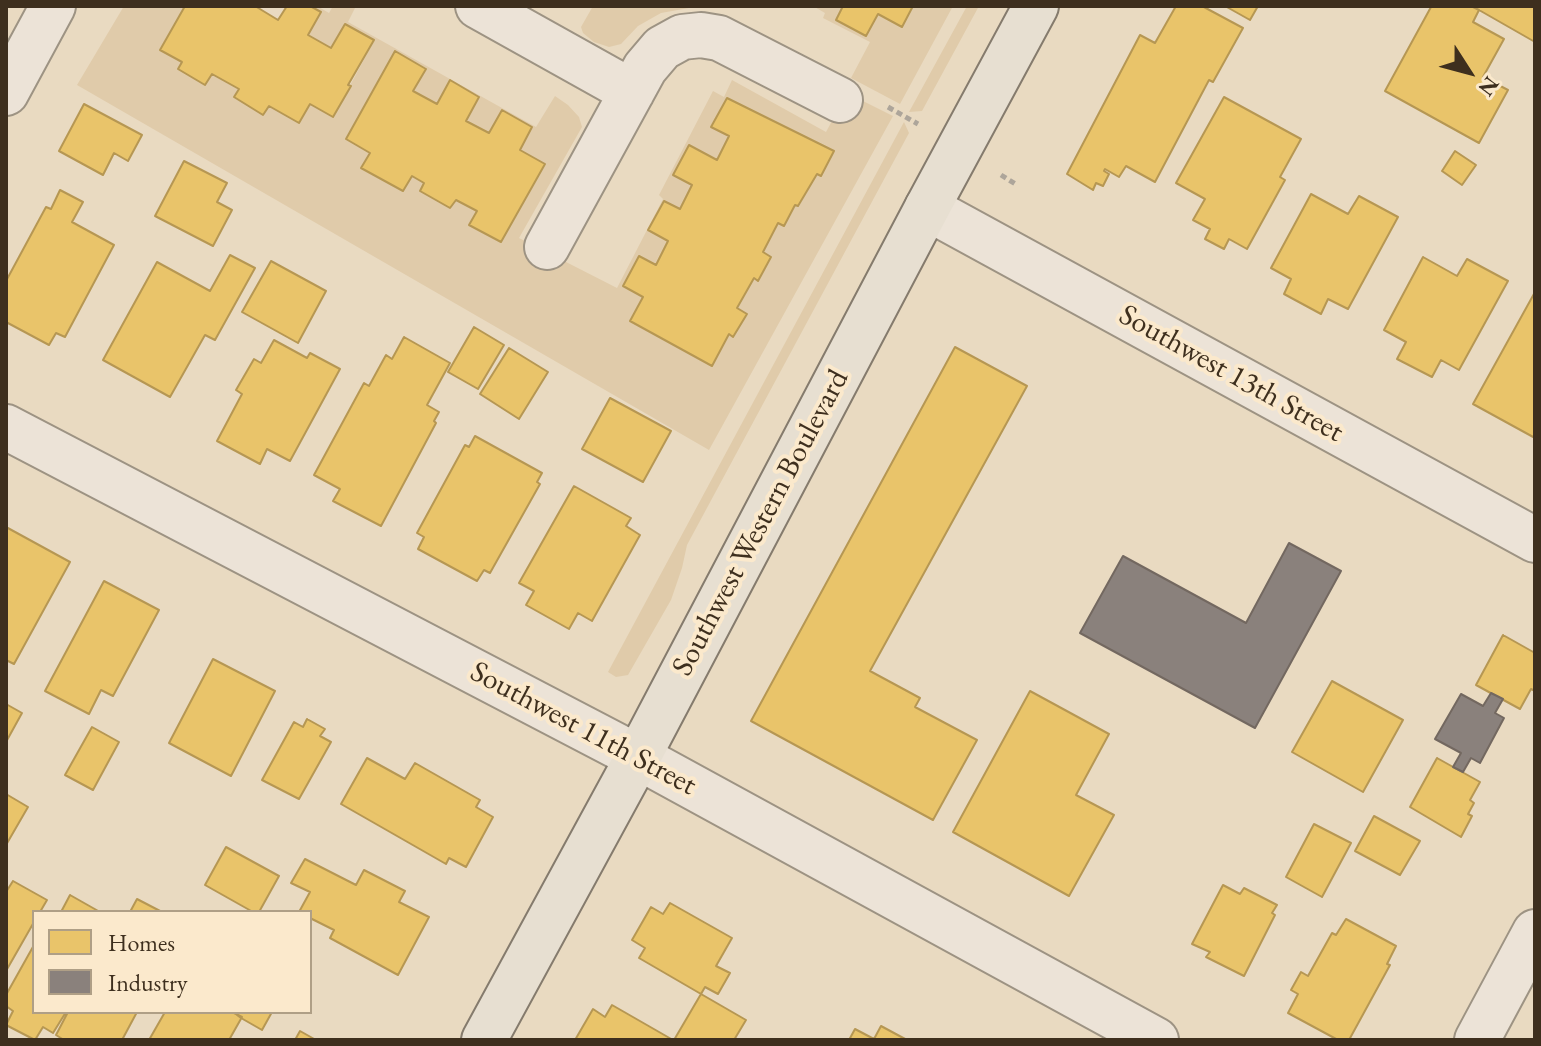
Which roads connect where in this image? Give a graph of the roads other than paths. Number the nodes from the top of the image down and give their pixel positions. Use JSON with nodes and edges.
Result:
{"nodes":[{"id":1,"x":53,"y":6,"type":"edge"},
{"id":2,"x":478,"y":6,"type":"edge"},
{"id":3,"x":1036,"y":6,"type":"edge"},
{"id":4,"x":632,"y":92,"type":"junction"},
{"id":5,"x":6,"y":93,"type":"edge"},
{"id":6,"x":840,"y":100,"type":"dead end"},
{"id":7,"x":927,"y":208,"type":"junction"},
{"id":8,"x":547,"y":247,"type":"dead end"},
{"id":9,"x":6,"y":427,"type":"edge"},
{"id":10,"x":1535,"y":540,"type":"edge"},
{"id":11,"x":638,"y":757,"type":"junction"},
{"id":12,"x":1535,"y":932,"type":"edge"},
{"id":13,"x":484,"y":1040,"type":"edge"},
{"id":14,"x":1156,"y":1040,"type":"edge"},
{"id":15,"x":1477,"y":1040,"type":"edge"}],
"edges":[{"from":1,"to":5,"type":"street"},
{"from":2,"to":4,"type":"street"},
{"from":3,"to":7,"type":"main road","name":"Southwest Western Boulevard"},
{"from":4,"to":6,"type":"street"},
{"from":4,"to":8,"type":"street"},
{"from":7,"to":10,"type":"street","name":"Southwest 13th Street"},
{"from":7,"to":11,"type":"main road","name":"Southwest Western Boulevard"},
{"from":9,"to":11,"type":"street","name":"Southwest 11th Street"},
{"from":11,"to":13,"type":"main road","name":"Southwest Western Boulevard"},
{"from":11,"to":14,"type":"street","name":"Southwest 11th Street"},
{"from":12,"to":15,"type":"street"}]}
